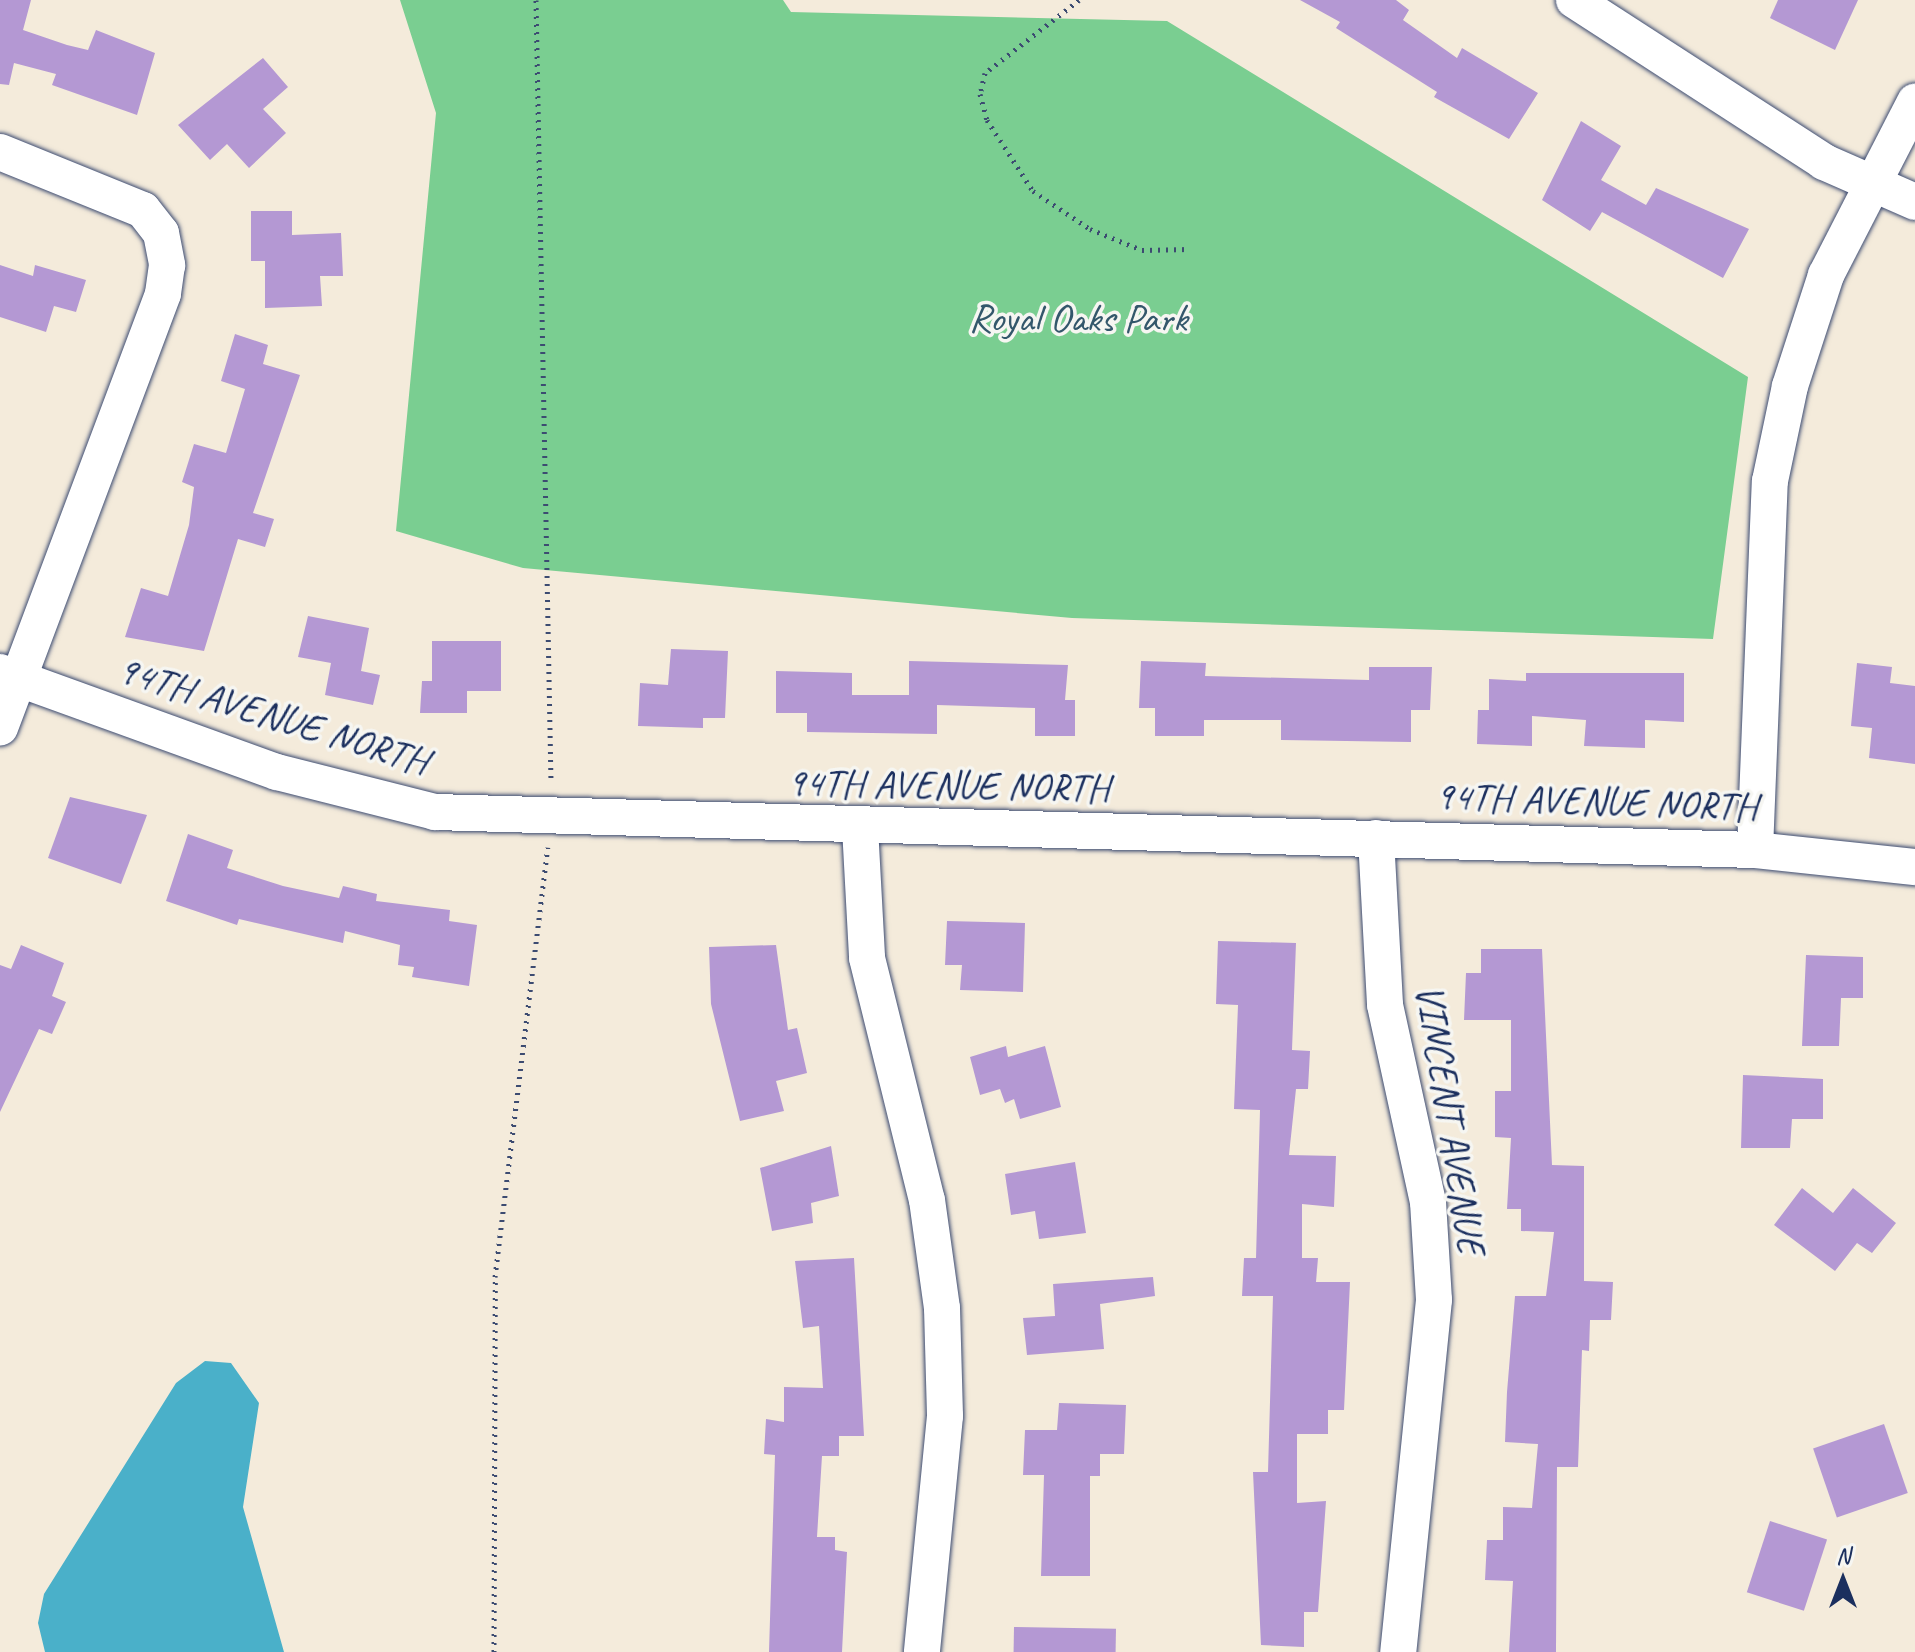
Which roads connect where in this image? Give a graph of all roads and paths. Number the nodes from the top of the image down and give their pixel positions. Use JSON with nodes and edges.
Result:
{"nodes":[{"id":1,"x":536,"y":0,"type":"edge"},
{"id":2,"x":1079,"y":0,"type":"edge"},
{"id":3,"x":1574,"y":0,"type":"edge"},
{"id":4,"x":1915,"y":102,"type":"edge"},
{"id":5,"x":0,"y":152,"type":"edge"},
{"id":6,"x":1867,"y":184,"type":"junction"},
{"id":7,"x":1915,"y":202,"type":"edge"},
{"id":8,"x":1190,"y":249,"type":"dead end"},
{"id":9,"x":10,"y":675,"type":"edge"},
{"id":10,"x":0,"y":727,"type":"edge"},
{"id":11,"x":551,"y":797,"type":"dead end"},
{"id":12,"x":860,"y":827,"type":"junction"},
{"id":13,"x":1376,"y":838,"type":"junction"},
{"id":14,"x":548,"y":842,"type":"dead end"},
{"id":15,"x":1755,"y":850,"type":"junction"},
{"id":16,"x":1915,"y":867,"type":"edge"},
{"id":17,"x":494,"y":1652,"type":"edge"},
{"id":18,"x":922,"y":1652,"type":"edge"},
{"id":19,"x":1398,"y":1652,"type":"edge"}],
"edges":[{"from":1,"to":11,"type":"path"},
{"from":2,"to":8,"type":"path"},
{"from":3,"to":6,"type":"street"},
{"from":4,"to":6,"type":"street"},
{"from":5,"to":9,"type":"street"},
{"from":6,"to":7,"type":"street"},
{"from":6,"to":15,"type":"street"},
{"from":9,"to":10,"type":"street"},
{"from":9,"to":12,"type":"street","name":"94TH AVENUE NORTH"},
{"from":12,"to":13,"type":"street","name":"94TH AVENUE NORTH"},
{"from":12,"to":18,"type":"street"},
{"from":13,"to":15,"type":"street","name":"94TH AVENUE NORTH"},
{"from":13,"to":19,"type":"street","name":"VINCENT AVENUE"},
{"from":14,"to":17,"type":"path"},
{"from":15,"to":16,"type":"street","name":"94TH AVENUE NORTH"}]}
